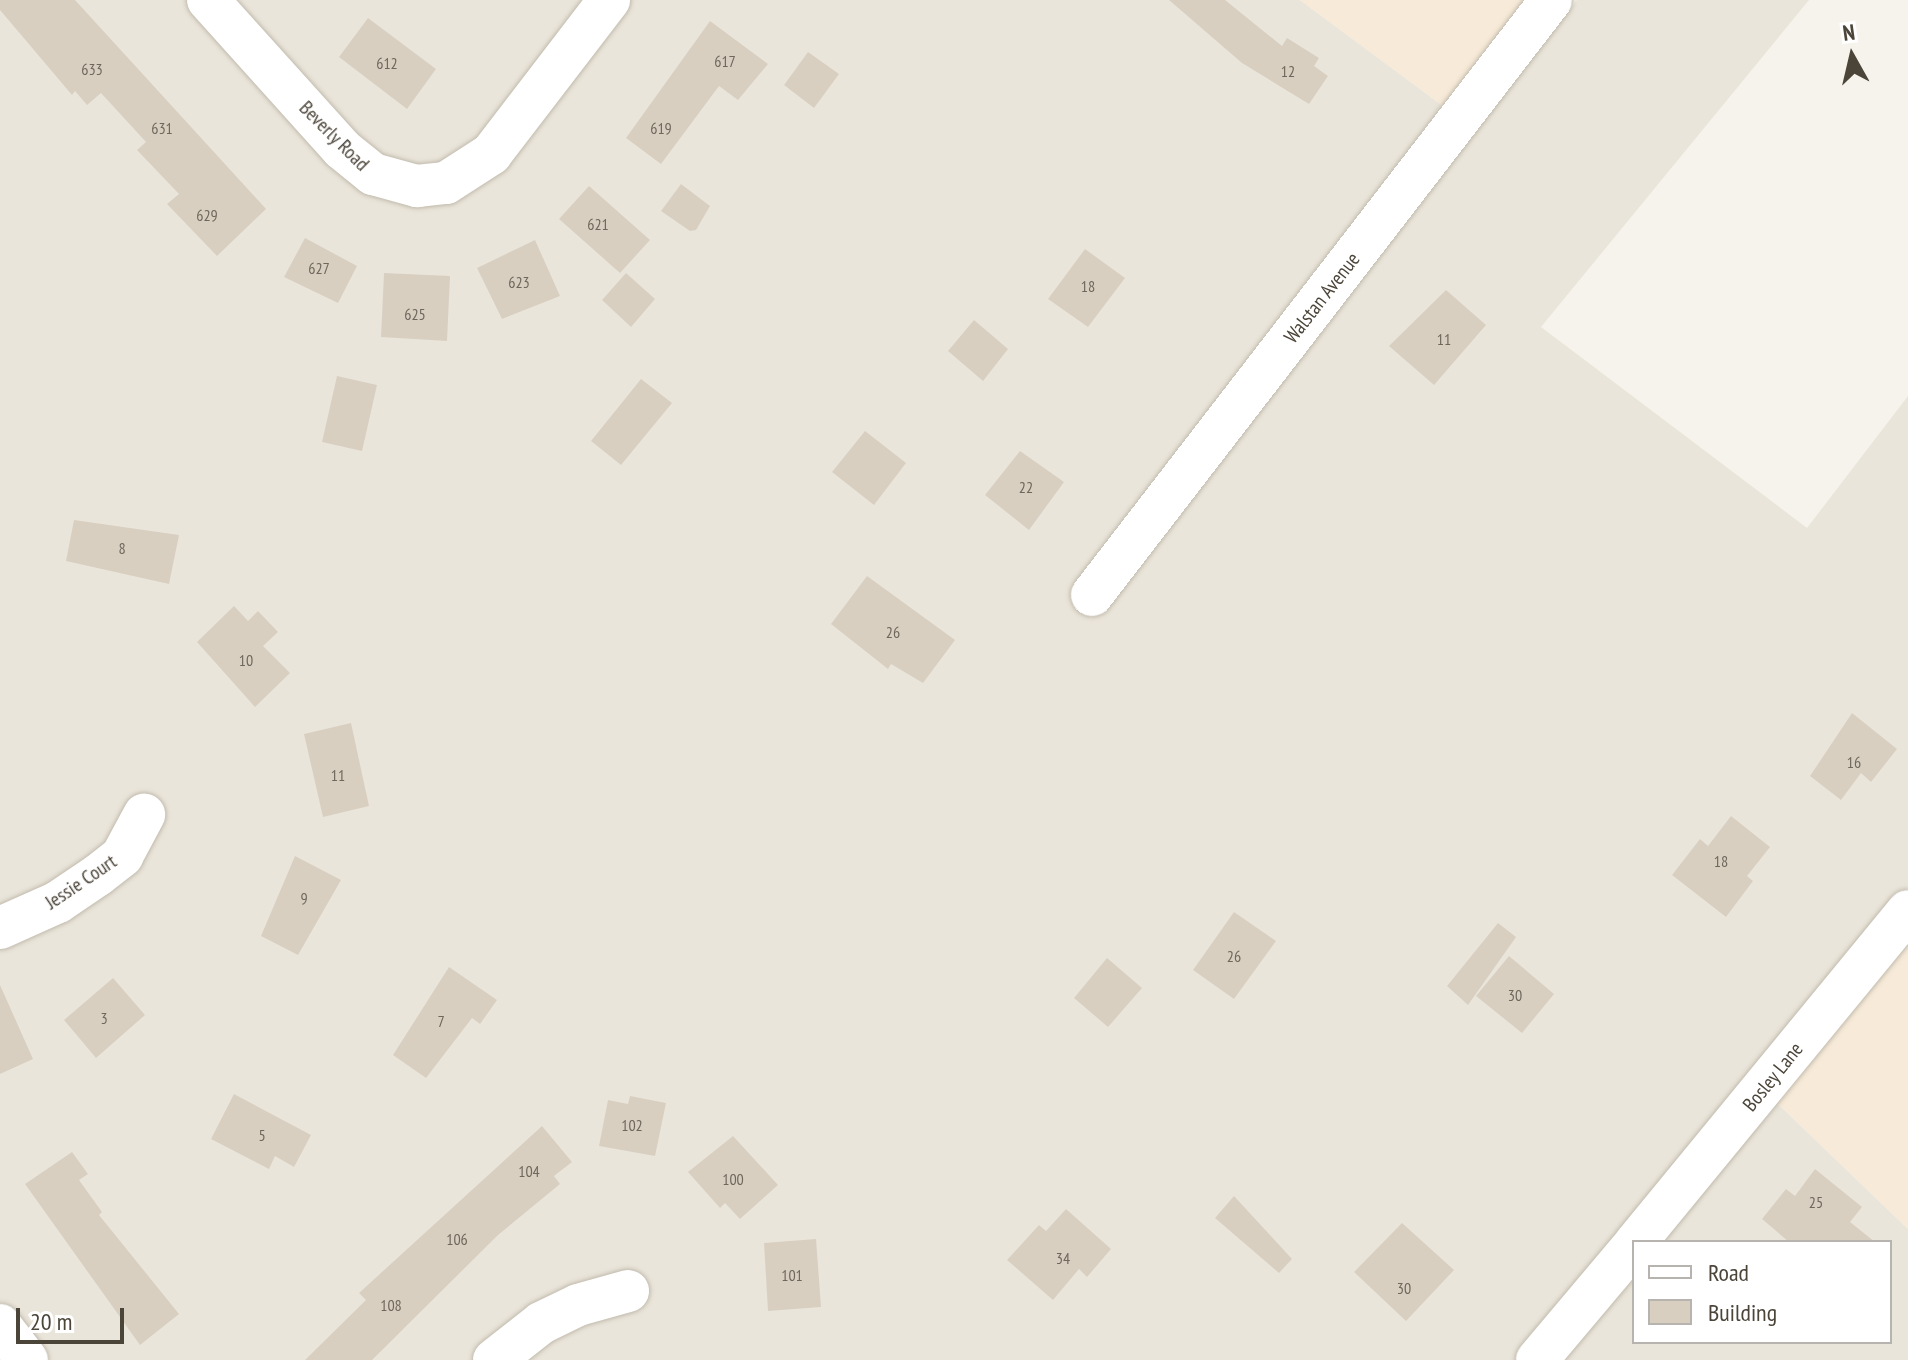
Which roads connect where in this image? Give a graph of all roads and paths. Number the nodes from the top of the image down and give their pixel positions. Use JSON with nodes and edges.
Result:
{"nodes":[{"id":1,"x":208,"y":0,"type":"edge"},
{"id":2,"x":609,"y":0,"type":"edge"},
{"id":3,"x":1551,"y":0,"type":"edge"},
{"id":4,"x":1092,"y":595,"type":"dead end"},
{"id":5,"x":144,"y":815,"type":"dead end"},
{"id":6,"x":1908,"y":911,"type":"edge"},
{"id":7,"x":0,"y":928,"type":"edge"},
{"id":8,"x":1638,"y":1240,"type":"edge"},
{"id":9,"x":1632,"y":1248,"type":"edge"},
{"id":10,"x":628,"y":1291,"type":"dead end"},
{"id":11,"x":0,"y":1325,"type":"edge"},
{"id":12,"x":27,"y":1360,"type":"edge"},
{"id":13,"x":494,"y":1360,"type":"edge"},
{"id":14,"x":1537,"y":1360,"type":"edge"}],
"edges":[{"from":1,"to":2,"type":"street","name":"Beverly Road"},
{"from":3,"to":4,"type":"street","name":"Walstan Avenue"},
{"from":5,"to":7,"type":"street","name":"Jessie Court"},
{"from":6,"to":8,"type":"street","name":"Bosley Lane"},
{"from":9,"to":14,"type":"street","name":"Bosley Lane"},
{"from":10,"to":13,"type":"street"},
{"from":11,"to":12,"type":"street"}]}
